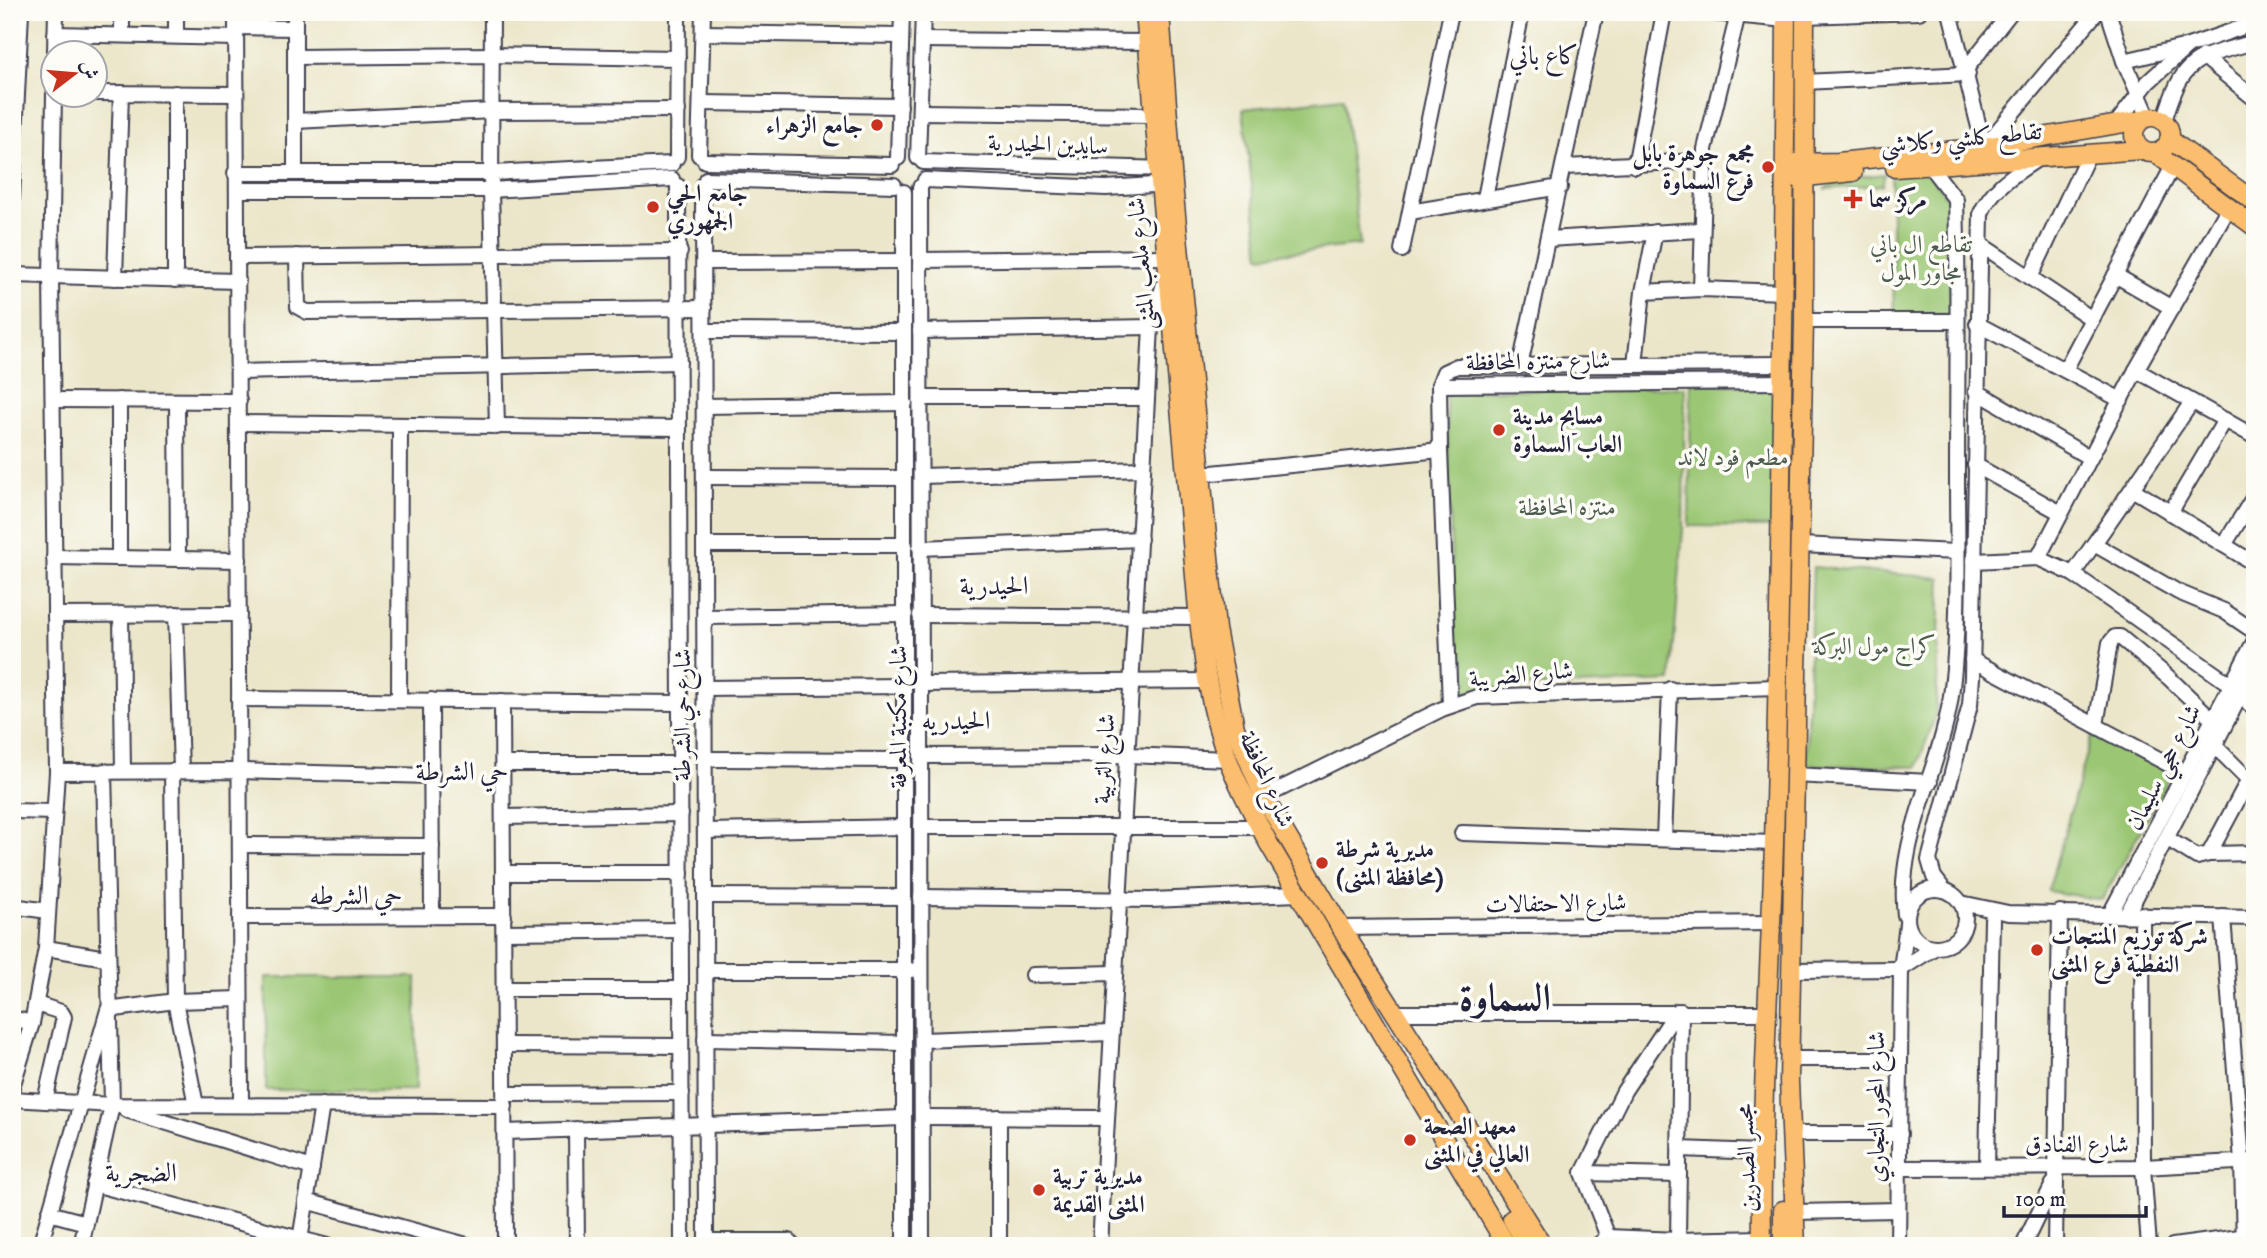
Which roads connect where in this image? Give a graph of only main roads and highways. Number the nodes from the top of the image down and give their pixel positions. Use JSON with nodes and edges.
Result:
{"nodes":[{"id":1,"x":1145,"y":12,"type":"edge"},
{"id":2,"x":1160,"y":12,"type":"edge"},
{"id":3,"x":1805,"y":14,"type":"edge"},
{"id":4,"x":1786,"y":16,"type":"edge"},
{"id":5,"x":1804,"y":120,"type":"junction"},
{"id":6,"x":2151,"y":120,"type":"junction"},
{"id":7,"x":2169,"y":139,"type":"junction"},
{"id":8,"x":2148,"y":151,"type":"junction"},
{"id":9,"x":1839,"y":167,"type":"junction"},
{"id":10,"x":1795,"y":172,"type":"junction"},
{"id":11,"x":1166,"y":177,"type":"junction"},
{"id":12,"x":2255,"y":202,"type":"edge"},
{"id":13,"x":2255,"y":227,"type":"edge"},
{"id":14,"x":1805,"y":238,"type":"junction"},
{"id":15,"x":1196,"y":511,"type":"junction"},
{"id":16,"x":1399,"y":1019,"type":"junction"},
{"id":17,"x":1384,"y":1037,"type":"junction"},
{"id":18,"x":1421,"y":1077,"type":"junction"},
{"id":19,"x":1777,"y":1146,"type":"junction"},
{"id":20,"x":1766,"y":1243,"type":"edge"},
{"id":21,"x":1507,"y":1246,"type":"edge"},
{"id":22,"x":1517,"y":1246,"type":"edge"},
{"id":23,"x":1528,"y":1246,"type":"edge"},
{"id":24,"x":1543,"y":1246,"type":"edge"},
{"id":25,"x":1783,"y":1246,"type":"edge"},
{"id":26,"x":1796,"y":1246,"type":"edge"}],
"edges":[{"from":1,"to":11,"type":"main road","name":"شارع ملعب المثنى"},
{"from":2,"to":11,"type":"main road","name":"شارع ملعب المثنى"},
{"from":3,"to":5,"type":"main road"},
{"from":4,"to":10,"type":"main road"},
{"from":5,"to":9,"type":"main road"},
{"from":5,"to":10,"type":"main road"},
{"from":6,"to":7,"type":"main road"},
{"from":6,"to":8,"type":"main road"},
{"from":6,"to":9,"type":"main road"},
{"from":7,"to":8,"type":"main road"},
{"from":7,"to":12,"type":"main road"},
{"from":8,"to":9,"type":"main road","name":"تقاطع كلشي وكلاشي"},
{"from":8,"to":13,"type":"main road"},
{"from":9,"to":10,"type":"main road","name":"تقاطع كلشي وكلاشي"},
{"from":9,"to":14,"type":"main road"},
{"from":10,"to":14,"type":"main road"},
{"from":10,"to":19,"type":"main road","name":"مجسر الصدرين"},
{"from":11,"to":15,"type":"main road","name":"شارع ملعب المثنى"},
{"from":11,"to":15,"type":"main road","name":"شارع ملعب المثنى"},
{"from":14,"to":19,"type":"main road","name":"مجسر الصدرين"},
{"from":15,"to":16,"type":"main road","name":"شارع المحافظة"},
{"from":15,"to":17,"type":"main road","name":"شارع المحافظة"},
{"from":16,"to":18,"type":"main road"},
{"from":16,"to":24,"type":"main road"},
{"from":17,"to":18,"type":"main road"},
{"from":17,"to":21,"type":"main road"},
{"from":18,"to":22,"type":"main road"},
{"from":18,"to":23,"type":"main road"},
{"from":19,"to":20,"type":"main road","name":"مجسر الصدرين"},
{"from":19,"to":25,"type":"main road","name":"مجسر الصدرين"},
{"from":19,"to":26,"type":"main road"}]}
